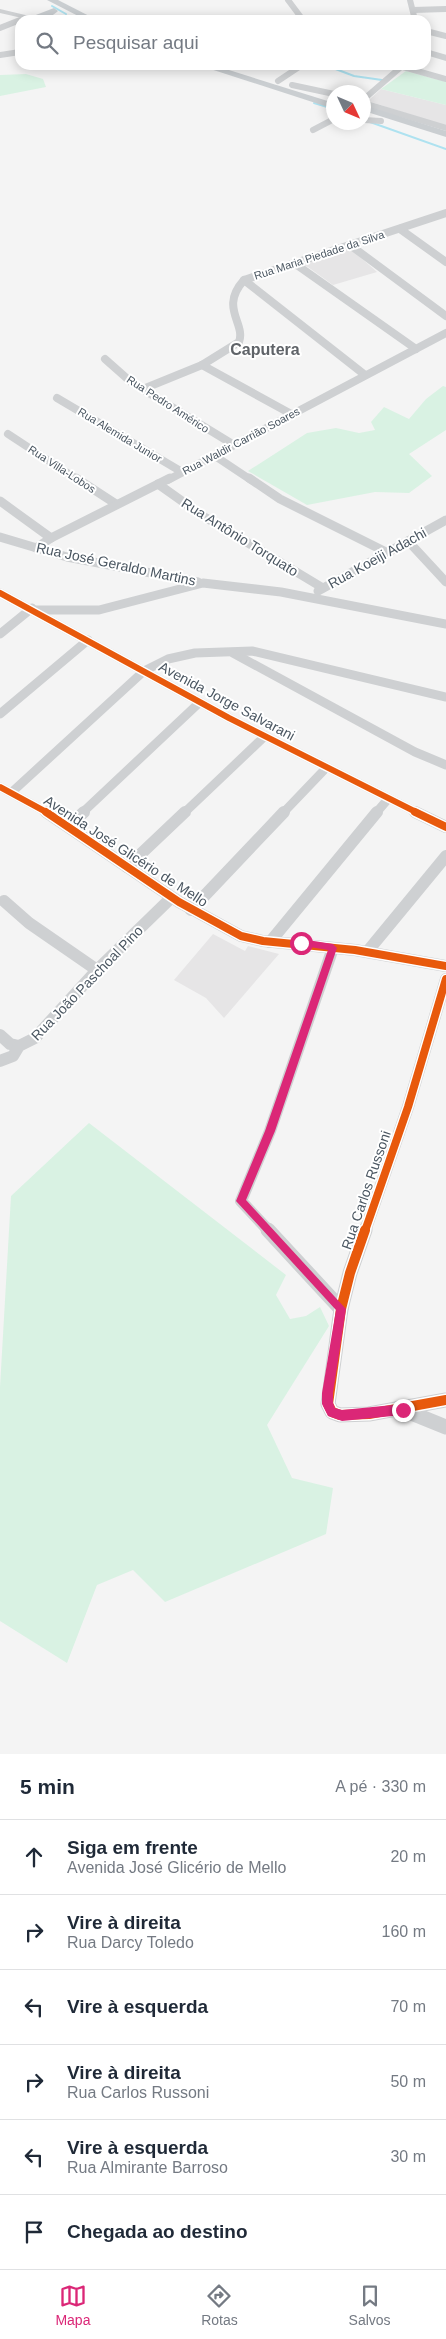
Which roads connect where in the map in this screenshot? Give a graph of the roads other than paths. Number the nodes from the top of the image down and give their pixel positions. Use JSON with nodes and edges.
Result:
{"nodes":[{"id":1,"x":39,"y":0,"type":"edge"},
{"id":2,"x":52,"y":0,"type":"edge"},
{"id":3,"x":288,"y":0,"type":"edge"},
{"id":4,"x":410,"y":0,"type":"edge"},
{"id":5,"x":446,"y":9,"type":"edge"},
{"id":6,"x":0,"y":11,"type":"edge"},
{"id":7,"x":413,"y":11,"type":"junction"},
{"id":8,"x":15,"y":15,"type":"edge"},
{"id":9,"x":57,"y":15,"type":"edge"},
{"id":10,"x":82,"y":15,"type":"edge"},
{"id":11,"x":299,"y":15,"type":"edge"},
{"id":12,"x":414,"y":15,"type":"edge"},
{"id":13,"x":446,"y":16,"type":"edge"},
{"id":14,"x":15,"y":23,"type":"edge"},
{"id":15,"x":0,"y":28,"type":"edge"},
{"id":16,"x":431,"y":32,"type":"edge"},
{"id":17,"x":446,"y":36,"type":"edge"},
{"id":18,"x":15,"y":53,"type":"edge"},
{"id":19,"x":431,"y":54,"type":"edge"},
{"id":20,"x":0,"y":55,"type":"edge"},
{"id":21,"x":446,"y":58,"type":"edge"},
{"id":22,"x":219,"y":70,"type":"edge"},
{"id":23,"x":244,"y":70,"type":"edge"},
{"id":24,"x":294,"y":70,"type":"edge"},
{"id":25,"x":395,"y":70,"type":"edge"},
{"id":26,"x":413,"y":70,"type":"edge"},
{"id":27,"x":446,"y":72,"type":"edge"},
{"id":28,"x":437,"y":77,"type":"junction"},
{"id":29,"x":446,"y":79,"type":"edge"},
{"id":30,"x":278,"y":81,"type":"junction"},
{"id":31,"x":292,"y":86,"type":"junction"},
{"id":32,"x":326,"y":92,"type":"edge"},
{"id":33,"x":371,"y":92,"type":"edge"},
{"id":34,"x":326,"y":96,"type":"edge"},
{"id":35,"x":326,"y":103,"type":"edge"},
{"id":36,"x":371,"y":105,"type":"edge"},
{"id":37,"x":371,"y":110,"type":"edge"},
{"id":38,"x":371,"y":117,"type":"edge"},
{"id":39,"x":371,"y":120,"type":"edge"},
{"id":40,"x":381,"y":121,"type":"junction"},
{"id":41,"x":326,"y":123,"type":"edge"},
{"id":42,"x":446,"y":128,"type":"edge"},
{"id":43,"x":313,"y":130,"type":"dead end"},
{"id":44,"x":446,"y":134,"type":"edge"},
{"id":45,"x":446,"y":141,"type":"edge"},
{"id":46,"x":446,"y":213,"type":"edge"},
{"id":47,"x":400,"y":229,"type":"junction"},
{"id":48,"x":350,"y":245,"type":"junction"},
{"id":49,"x":446,"y":262,"type":"edge"},
{"id":50,"x":294,"y":263,"type":"junction"},
{"id":51,"x":244,"y":280,"type":"junction"},
{"id":52,"x":446,"y":316,"type":"edge"},
{"id":53,"x":446,"y":333,"type":"edge"},
{"id":54,"x":416,"y":349,"type":"junction"},
{"id":55,"x":104,"y":359,"type":"dead end"},
{"id":56,"x":202,"y":365,"type":"junction"},
{"id":57,"x":365,"y":376,"type":"junction"},
{"id":58,"x":143,"y":390,"type":"junction"},
{"id":59,"x":57,"y":398,"type":"dead end"},
{"id":60,"x":293,"y":414,"type":"junction"},
{"id":61,"x":8,"y":434,"type":"dead end"},
{"id":62,"x":234,"y":445,"type":"junction"},
{"id":63,"x":215,"y":456,"type":"junction"},
{"id":64,"x":182,"y":472,"type":"junction"},
{"id":65,"x":158,"y":484,"type":"junction"},
{"id":66,"x":0,"y":501,"type":"edge"},
{"id":67,"x":116,"y":504,"type":"junction"},
{"id":68,"x":446,"y":520,"type":"edge"},
{"id":69,"x":0,"y":537,"type":"edge"},
{"id":70,"x":51,"y":538,"type":"junction"},
{"id":71,"x":408,"y":542,"type":"junction"},
{"id":72,"x":36,"y":548,"type":"junction"},
{"id":73,"x":388,"y":553,"type":"junction"},
{"id":74,"x":446,"y":582,"type":"edge"},
{"id":75,"x":203,"y":583,"type":"junction"},
{"id":76,"x":323,"y":588,"type":"junction"},
{"id":77,"x":0,"y":593,"type":"edge"},
{"id":78,"x":308,"y":597,"type":"junction"},
{"id":79,"x":34,"y":609,"type":"junction"},
{"id":80,"x":446,"y":624,"type":"edge"},
{"id":81,"x":0,"y":634,"type":"edge"},
{"id":82,"x":88,"y":640,"type":"junction"},
{"id":83,"x":232,"y":652,"type":"junction"},
{"id":84,"x":144,"y":671,"type":"junction"},
{"id":85,"x":445,"y":696,"type":"edge"},
{"id":86,"x":200,"y":702,"type":"junction"},
{"id":87,"x":0,"y":714,"type":"edge"},
{"id":88,"x":265,"y":736,"type":"junction"},
{"id":89,"x":446,"y":764,"type":"edge"},
{"id":90,"x":326,"y":768,"type":"junction"},
{"id":91,"x":0,"y":787,"type":"edge"},
{"id":92,"x":12,"y":792,"type":"junction"},
{"id":93,"x":388,"y":799,"type":"junction"},
{"id":94,"x":68,"y":826,"type":"junction"},
{"id":95,"x":446,"y":827,"type":"edge"},
{"id":96,"x":446,"y":856,"type":"edge"},
{"id":97,"x":128,"y":867,"type":"junction"},
{"id":98,"x":171,"y":898,"type":"junction"},
{"id":99,"x":4,"y":900,"type":"dead end"},
{"id":100,"x":192,"y":910,"type":"junction"},
{"id":101,"x":270,"y":942,"type":"junction"},
{"id":102,"x":333,"y":948,"type":"junction"},
{"id":103,"x":367,"y":952,"type":"junction"},
{"id":104,"x":446,"y":966,"type":"edge"},
{"id":105,"x":97,"y":970,"type":"junction"},
{"id":106,"x":446,"y":978,"type":"edge"},
{"id":107,"x":0,"y":1036,"type":"edge"},
{"id":108,"x":19,"y":1046,"type":"junction"},
{"id":109,"x":0,"y":1061,"type":"edge"},
{"id":110,"x":341,"y":1309,"type":"junction"},
{"id":111,"x":446,"y":1400,"type":"edge"},
{"id":112,"x":403,"y":1410,"type":"junction"},
{"id":113,"x":446,"y":1427,"type":"edge"}],
"edges":[{"from":1,"to":9,"type":"main road"},
{"from":2,"to":10,"type":"main road"},
{"from":3,"to":11,"type":"street"},
{"from":4,"to":7,"type":"street"},
{"from":5,"to":7,"type":"street"},
{"from":6,"to":8,"type":"street"},
{"from":7,"to":12,"type":"street"},
{"from":7,"to":13,"type":"street"},
{"from":14,"to":15,"type":"street"},
{"from":16,"to":17,"type":"street"},
{"from":18,"to":20,"type":"street"},
{"from":19,"to":21,"type":"street"},
{"from":22,"to":35,"type":"main road"},
{"from":23,"to":30,"type":"main road"},
{"from":24,"to":30,"type":"street"},
{"from":25,"to":33,"type":"street"},
{"from":26,"to":28,"type":"street"},
{"from":27,"to":28,"type":"street"},
{"from":28,"to":29,"type":"street"},
{"from":30,"to":31,"type":"main road"},
{"from":31,"to":32,"type":"street"},
{"from":31,"to":34,"type":"main road"},
{"from":36,"to":42,"type":"street"},
{"from":37,"to":44,"type":"main road"},
{"from":38,"to":40,"type":"main road"},
{"from":39,"to":40,"type":"street"},
{"from":40,"to":45,"type":"main road"},
{"from":41,"to":43,"type":"street"},
{"from":46,"to":47,"type":"street","name":"Rua Maria Piedade da Silva"},
{"from":47,"to":48,"type":"street","name":"Rua Maria Piedade da Silva"},
{"from":47,"to":49,"type":"street"},
{"from":48,"to":50,"type":"street","name":"Rua Maria Piedade da Silva"},
{"from":48,"to":52,"type":"street"},
{"from":50,"to":51,"type":"street","name":"Rua Maria Piedade da Silva"},
{"from":50,"to":54,"type":"street"},
{"from":51,"to":56,"type":"street","name":"Rua Maria Piedade da Silva"},
{"from":51,"to":57,"type":"street"},
{"from":53,"to":54,"type":"street","name":"Rua Waldir Carrião Soares"},
{"from":54,"to":57,"type":"street","name":"Rua Waldir Carrião Soares"},
{"from":55,"to":58,"type":"street","name":"Rua Pedro Américo"},
{"from":56,"to":58,"type":"street","name":"Rua Maria Piedade da Silva"},
{"from":56,"to":60,"type":"street"},
{"from":57,"to":60,"type":"street","name":"Rua Waldir Carrião Soares"},
{"from":58,"to":62,"type":"street","name":"Rua Pedro Américo"},
{"from":59,"to":64,"type":"street","name":"Rua Alemida Junior"},
{"from":60,"to":62,"type":"street","name":"Rua Waldir Carrião Soares"},
{"from":61,"to":67,"type":"street","name":"Rua Villa-Lobos"},
{"from":62,"to":63,"type":"street","name":"Rua Waldir Carrião Soares"},
{"from":63,"to":64,"type":"street","name":"Rua Waldir Carrião Soares"},
{"from":63,"to":73,"type":"street"},
{"from":64,"to":65,"type":"street","name":"Rua Waldir Carrião Soares"},
{"from":65,"to":67,"type":"street","name":"Rua Waldir Carrião Soares"},
{"from":65,"to":76,"type":"street","name":"Rua Antônio Torquato"},
{"from":66,"to":70,"type":"street"},
{"from":67,"to":70,"type":"street","name":"Rua Waldir Carrião Soares"},
{"from":68,"to":71,"type":"street","name":"Rua Koeiji Adachi"},
{"from":69,"to":72,"type":"street","name":"Rua José Geraldo Martins"},
{"from":70,"to":72,"type":"street","name":"Rua Waldir Carrião Soares"},
{"from":71,"to":73,"type":"street","name":"Rua Koeiji Adachi"},
{"from":71,"to":74,"type":"street"},
{"from":72,"to":75,"type":"street","name":"Rua José Geraldo Martins"},
{"from":73,"to":76,"type":"street","name":"Rua Koeiji Adachi"},
{"from":75,"to":78,"type":"street","name":"Rua José Geraldo Martins"},
{"from":75,"to":79,"type":"street"},
{"from":76,"to":78,"type":"street","name":"Rua Koeiji Adachi"},
{"from":77,"to":79,"type":"street","name":"Avenida Jorge Salvarani"},
{"from":78,"to":80,"type":"street","name":"Rua José Geraldo Martins"},
{"from":79,"to":81,"type":"street"},
{"from":79,"to":82,"type":"street","name":"Avenida Jorge Salvarani"},
{"from":82,"to":84,"type":"street","name":"Avenida Jorge Salvarani"},
{"from":82,"to":87,"type":"street"},
{"from":83,"to":84,"type":"street"},
{"from":83,"to":85,"type":"street"},
{"from":83,"to":89,"type":"street"},
{"from":84,"to":86,"type":"street","name":"Avenida Jorge Salvarani"},
{"from":84,"to":92,"type":"street"},
{"from":86,"to":88,"type":"street","name":"Avenida Jorge Salvarani"},
{"from":86,"to":94,"type":"street"},
{"from":88,"to":90,"type":"street","name":"Avenida Jorge Salvarani"},
{"from":88,"to":97,"type":"street"},
{"from":90,"to":93,"type":"street","name":"Avenida Jorge Salvarani"},
{"from":90,"to":100,"type":"street"},
{"from":91,"to":92,"type":"street","name":"Avenida José Glicério de Mello"},
{"from":92,"to":94,"type":"street","name":"Avenida José Glicério de Mello"},
{"from":93,"to":95,"type":"street","name":"Avenida Jorge Salvarani"},
{"from":93,"to":101,"type":"street"},
{"from":94,"to":97,"type":"street","name":"Avenida José Glicério de Mello"},
{"from":96,"to":103,"type":"street"},
{"from":97,"to":98,"type":"street","name":"Avenida José Glicério de Mello"},
{"from":98,"to":100,"type":"street","name":"Avenida José Glicério de Mello"},
{"from":98,"to":105,"type":"street","name":"Rua João Paschoal Pino"},
{"from":99,"to":105,"type":"street"},
{"from":100,"to":101,"type":"street","name":"Avenida José Glicério de Mello"},
{"from":101,"to":102,"type":"street","name":"Avenida José Glicério de Mello"},
{"from":102,"to":103,"type":"street","name":"Avenida José Glicério de Mello"},
{"from":102,"to":110,"type":"street"},
{"from":103,"to":104,"type":"street","name":"Avenida José Glicério de Mello"},
{"from":105,"to":108,"type":"street","name":"Rua João Paschoal Pino"},
{"from":106,"to":110,"type":"street","name":"Rua Carlos Russoni"},
{"from":107,"to":108,"type":"street"},
{"from":108,"to":109,"type":"street","name":"Rua João Paschoal Pino"},
{"from":110,"to":112,"type":"street","name":"Rua Carlos Russoni"},
{"from":111,"to":112,"type":"street"},
{"from":112,"to":113,"type":"street"}]}
